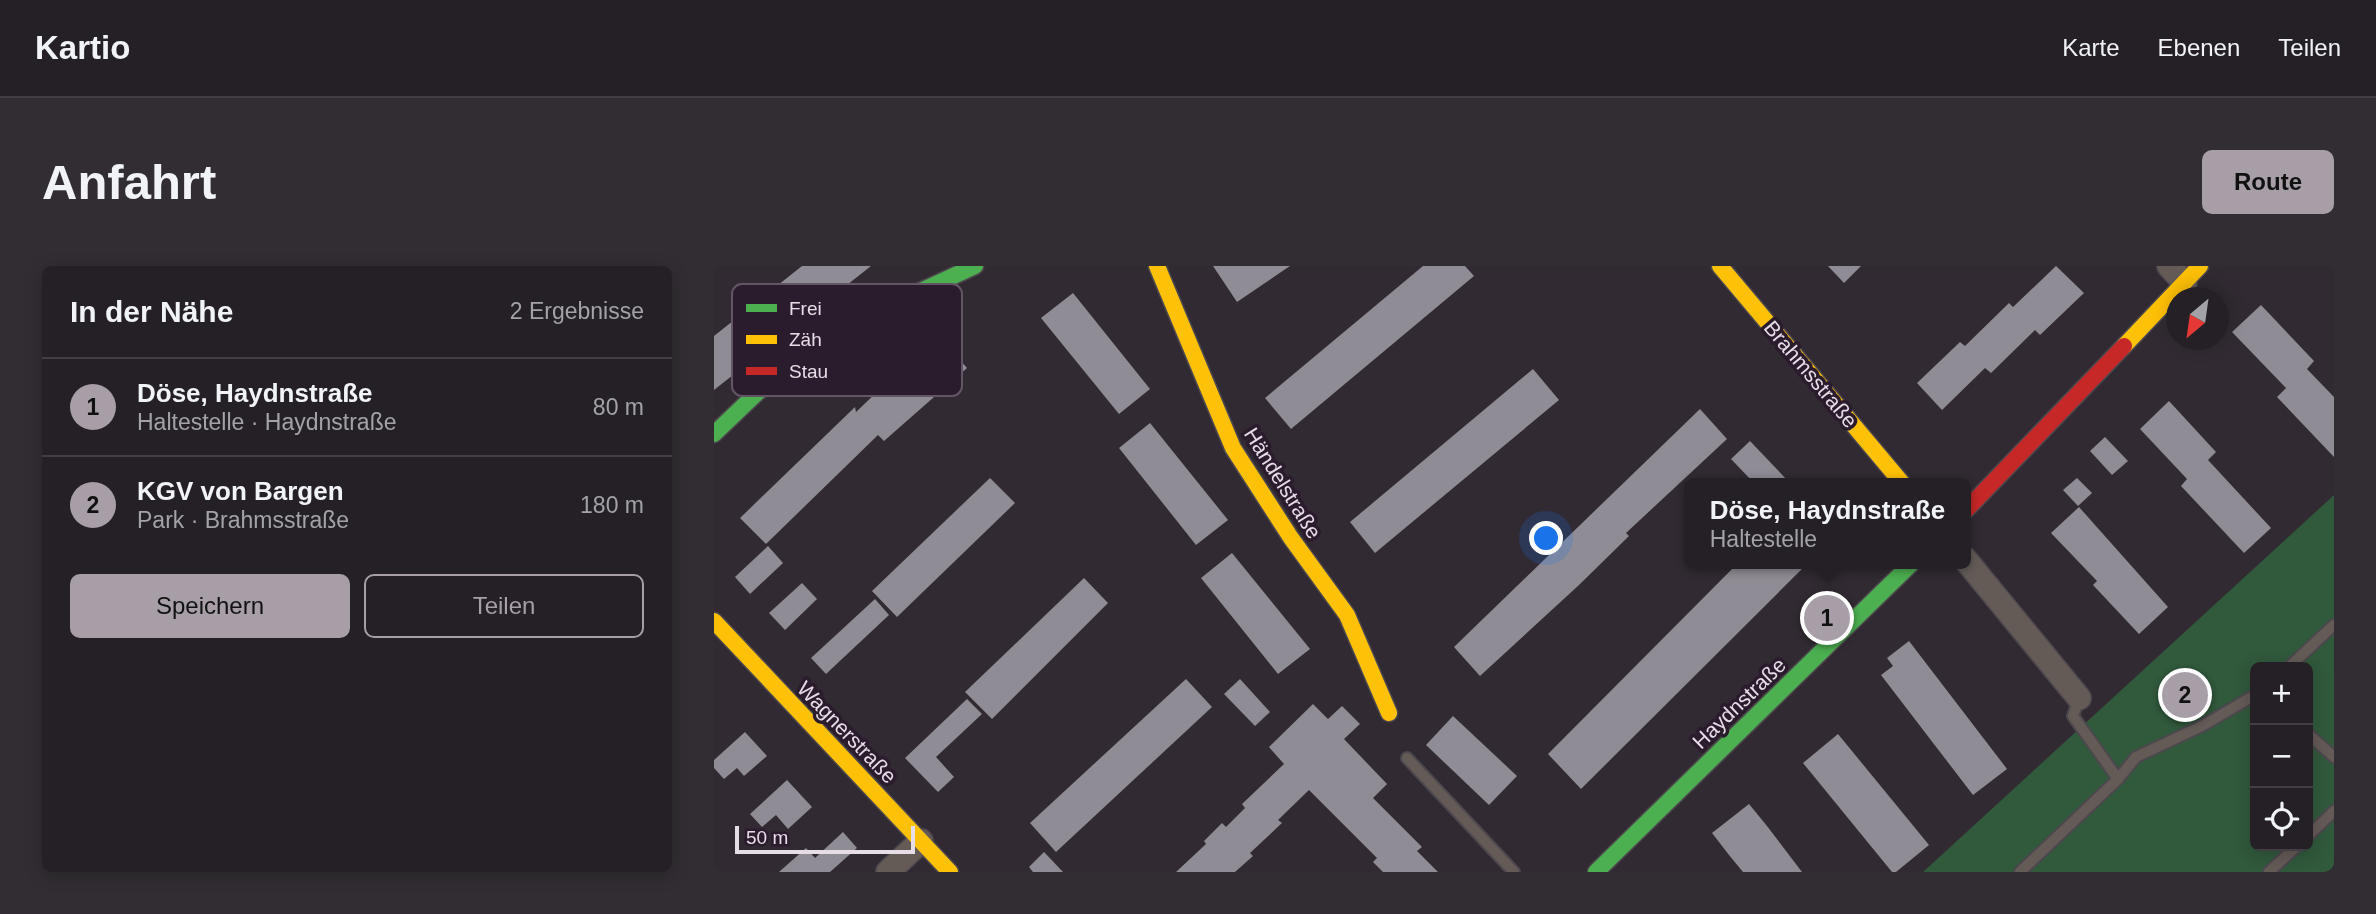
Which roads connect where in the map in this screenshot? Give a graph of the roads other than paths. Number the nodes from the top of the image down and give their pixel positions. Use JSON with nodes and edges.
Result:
{"nodes":[{"id":1,"x":975,"y":266,"type":"edge"},
{"id":2,"x":1157,"y":266,"type":"edge"},
{"id":3,"x":1720,"y":266,"type":"edge"},
{"id":4,"x":2169,"y":266,"type":"edge"},
{"id":5,"x":2192,"y":275,"type":"edge"},
{"id":6,"x":936,"y":284,"type":"edge"},
{"id":7,"x":754,"y":396,"type":"edge"},
{"id":8,"x":714,"y":435,"type":"edge"},
{"id":9,"x":1898,"y":478,"type":"edge"},
{"id":10,"x":1971,"y":505,"type":"edge"},
{"id":11,"x":1971,"y":566,"type":"edge"},
{"id":12,"x":1906,"y":569,"type":"edge"},
{"id":13,"x":714,"y":621,"type":"edge"},
{"id":14,"x":2334,"y":625,"type":"edge"},
{"id":15,"x":2294,"y":662,"type":"edge"},
{"id":16,"x":2079,"y":698,"type":"joint"},
{"id":17,"x":2250,"y":698,"type":"edge"},
{"id":18,"x":1389,"y":713,"type":"dead end"},
{"id":19,"x":2313,"y":738,"type":"edge"},
{"id":20,"x":2334,"y":757,"type":"edge"},
{"id":21,"x":1407,"y":758,"type":"dead end"},
{"id":22,"x":2118,"y":779,"type":"junction"},
{"id":23,"x":2334,"y":811,"type":"edge"},
{"id":24,"x":2313,"y":831,"type":"edge"},
{"id":25,"x":921,"y":841,"type":"junction"},
{"id":26,"x":2292,"y":851,"type":"edge"},
{"id":27,"x":888,"y":872,"type":"edge"},
{"id":28,"x":950,"y":872,"type":"edge"},
{"id":29,"x":1514,"y":872,"type":"edge"},
{"id":30,"x":1595,"y":872,"type":"edge"},
{"id":31,"x":2020,"y":872,"type":"edge"},
{"id":32,"x":2269,"y":872,"type":"edge"}],
"edges":[{"from":1,"to":6,"type":"street"},
{"from":2,"to":18,"type":"street","name":"Händelstraße"},
{"from":3,"to":9,"type":"street","name":"Brahmsstraße"},
{"from":4,"to":5,"type":"street"},
{"from":5,"to":10,"type":"street"},
{"from":7,"to":8,"type":"street"},
{"from":11,"to":16,"type":"street"},
{"from":12,"to":30,"type":"street","name":"Haydnstraße"},
{"from":13,"to":25,"type":"street","name":"Wagnerstraße"},
{"from":14,"to":15,"type":"lane"},
{"from":16,"to":22,"type":"lane"},
{"from":17,"to":22,"type":"lane"},
{"from":19,"to":20,"type":"lane"},
{"from":21,"to":29,"type":"lane"},
{"from":22,"to":31,"type":"lane"},
{"from":23,"to":24,"type":"lane"},
{"from":25,"to":27,"type":"street"},
{"from":25,"to":28,"type":"street","name":"Wagnerstraße"},
{"from":26,"to":32,"type":"lane"}]}
